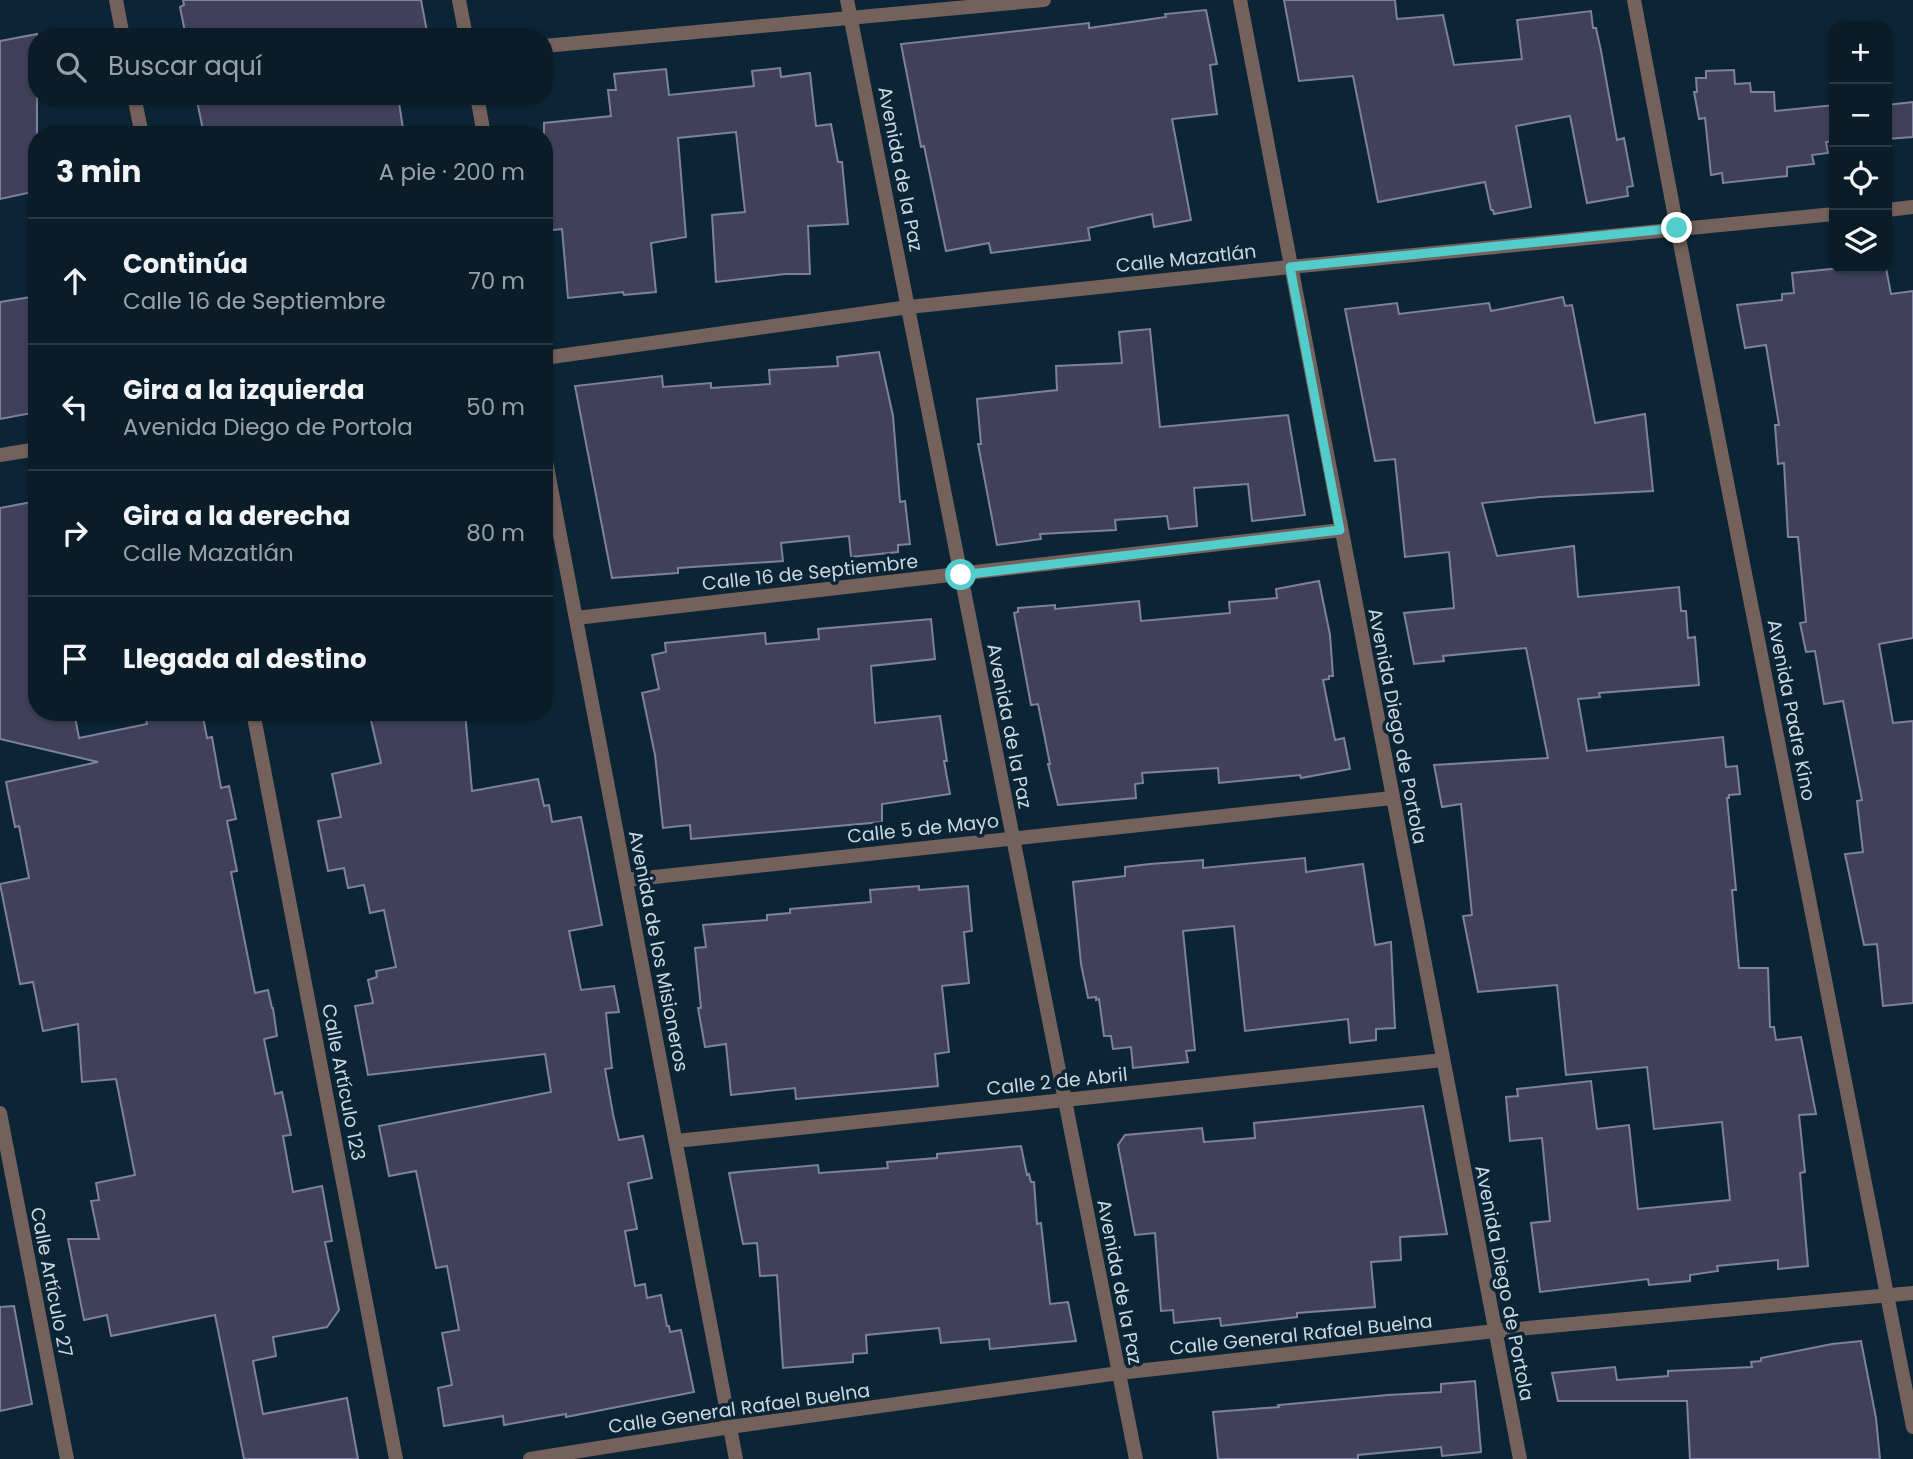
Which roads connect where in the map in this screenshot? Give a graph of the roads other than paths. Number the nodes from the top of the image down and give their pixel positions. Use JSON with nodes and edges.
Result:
{"nodes":[{"id":1,"x":116,"y":0,"type":"edge"},
{"id":2,"x":459,"y":0,"type":"edge"},
{"id":3,"x":847,"y":0,"type":"edge"},
{"id":4,"x":1044,"y":0,"type":"edge"},
{"id":5,"x":1240,"y":0,"type":"edge"},
{"id":6,"x":1634,"y":0,"type":"edge"},
{"id":7,"x":851,"y":19,"type":"junction"},
{"id":8,"x":121,"y":28,"type":"edge"},
{"id":9,"x":464,"y":28,"type":"edge"},
{"id":10,"x":553,"y":45,"type":"edge"},
{"id":11,"x":136,"y":105,"type":"edge"},
{"id":12,"x":479,"y":105,"type":"edge"},
{"id":13,"x":140,"y":126,"type":"edge"},
{"id":14,"x":482,"y":126,"type":"edge"},
{"id":15,"x":1913,"y":207,"type":"edge"},
{"id":16,"x":1892,"y":209,"type":"edge"},
{"id":17,"x":1829,"y":214,"type":"edge"},
{"id":18,"x":1677,"y":228,"type":"junction"},
{"id":19,"x":1290,"y":267,"type":"junction"},
{"id":20,"x":909,"y":307,"type":"junction"},
{"id":21,"x":553,"y":357,"type":"edge"},
{"id":22,"x":28,"y":450,"type":"edge"},
{"id":23,"x":0,"y":455,"type":"edge"},
{"id":24,"x":553,"y":498,"type":"edge"},
{"id":25,"x":1340,"y":530,"type":"junction"},
{"id":26,"x":961,"y":575,"type":"junction"},
{"id":27,"x":576,"y":618,"type":"junction"},
{"id":28,"x":255,"y":721,"type":"edge"},
{"id":29,"x":1392,"y":798,"type":"junction"},
{"id":30,"x":1013,"y":838,"type":"junction"},
{"id":31,"x":626,"y":880,"type":"junction"},
{"id":32,"x":1443,"y":1060,"type":"junction"},
{"id":33,"x":1065,"y":1100,"type":"junction"},
{"id":34,"x":0,"y":1113,"type":"edge"},
{"id":35,"x":676,"y":1141,"type":"junction"},
{"id":36,"x":1913,"y":1293,"type":"edge"},
{"id":37,"x":1888,"y":1295,"type":"junction"},
{"id":38,"x":1495,"y":1331,"type":"junction"},
{"id":39,"x":1119,"y":1373,"type":"junction"},
{"id":40,"x":730,"y":1427,"type":"junction"},
{"id":41,"x":1913,"y":1427,"type":"edge"},
{"id":42,"x":67,"y":1459,"type":"edge"},
{"id":43,"x":396,"y":1459,"type":"edge"},
{"id":44,"x":530,"y":1459,"type":"edge"},
{"id":45,"x":736,"y":1459,"type":"edge"},
{"id":46,"x":1136,"y":1459,"type":"edge"},
{"id":47,"x":1520,"y":1459,"type":"edge"}],
"edges":[{"from":1,"to":8,"type":"street"},
{"from":2,"to":9,"type":"street"},
{"from":3,"to":7,"type":"street","name":"Avenida de la Paz"},
{"from":4,"to":7,"type":"street"},
{"from":5,"to":19,"type":"street","name":"Avenida Diego de Portola"},
{"from":6,"to":18,"type":"street","name":"Avenida Padre Kino"},
{"from":7,"to":10,"type":"street"},
{"from":7,"to":20,"type":"street","name":"Avenida de la Paz"},
{"from":11,"to":13,"type":"street"},
{"from":12,"to":14,"type":"street"},
{"from":15,"to":16,"type":"street"},
{"from":17,"to":18,"type":"street","name":"Calle Mazatlán"},
{"from":18,"to":19,"type":"street","name":"Calle Mazatlán"},
{"from":18,"to":37,"type":"street","name":"Avenida Padre Kino"},
{"from":19,"to":20,"type":"street","name":"Calle Mazatlán"},
{"from":19,"to":25,"type":"street","name":"Avenida Diego de Portola"},
{"from":20,"to":21,"type":"street","name":"Calle Mazatlán"},
{"from":20,"to":26,"type":"street","name":"Avenida de la Paz"},
{"from":22,"to":23,"type":"street"},
{"from":24,"to":27,"type":"street","name":"Avenida de los Misioneros"},
{"from":25,"to":26,"type":"street","name":"Calle 16 de Septiembre"},
{"from":25,"to":29,"type":"street","name":"Avenida Diego de Portola"},
{"from":26,"to":27,"type":"street","name":"Calle 16 de Septiembre"},
{"from":26,"to":30,"type":"street","name":"Avenida de la Paz"},
{"from":27,"to":31,"type":"street","name":"Avenida de los Misioneros"},
{"from":28,"to":43,"type":"street","name":"Calle Artículo 123"},
{"from":29,"to":30,"type":"street","name":"Calle 5 de Mayo"},
{"from":29,"to":32,"type":"street","name":"Avenida Diego de Portola"},
{"from":30,"to":31,"type":"street","name":"Calle 5 de Mayo"},
{"from":30,"to":33,"type":"street","name":"Avenida de la Paz"},
{"from":31,"to":35,"type":"street","name":"Avenida de los Misioneros"},
{"from":32,"to":33,"type":"street","name":"Calle 2 de Abril"},
{"from":32,"to":38,"type":"street","name":"Avenida Diego de Portola"},
{"from":33,"to":35,"type":"street","name":"Calle 2 de Abril"},
{"from":33,"to":39,"type":"street","name":"Avenida de la Paz"},
{"from":34,"to":42,"type":"street","name":"Calle Artículo 27"},
{"from":35,"to":40,"type":"street","name":"Avenida de los Misioneros"},
{"from":36,"to":37,"type":"street","name":"Calle General Rafael Buelna"},
{"from":37,"to":38,"type":"street","name":"Calle General Rafael Buelna"},
{"from":37,"to":41,"type":"street","name":"Avenida Padre Kino"},
{"from":38,"to":39,"type":"street","name":"Calle General Rafael Buelna"},
{"from":38,"to":47,"type":"street","name":"Avenida Diego de Portola"},
{"from":39,"to":40,"type":"street","name":"Calle General Rafael Buelna"},
{"from":39,"to":46,"type":"street","name":"Avenida de la Paz"},
{"from":40,"to":44,"type":"street","name":"Calle General Rafael Buelna"},
{"from":40,"to":45,"type":"street","name":"Avenida de los Misioneros"}]}
